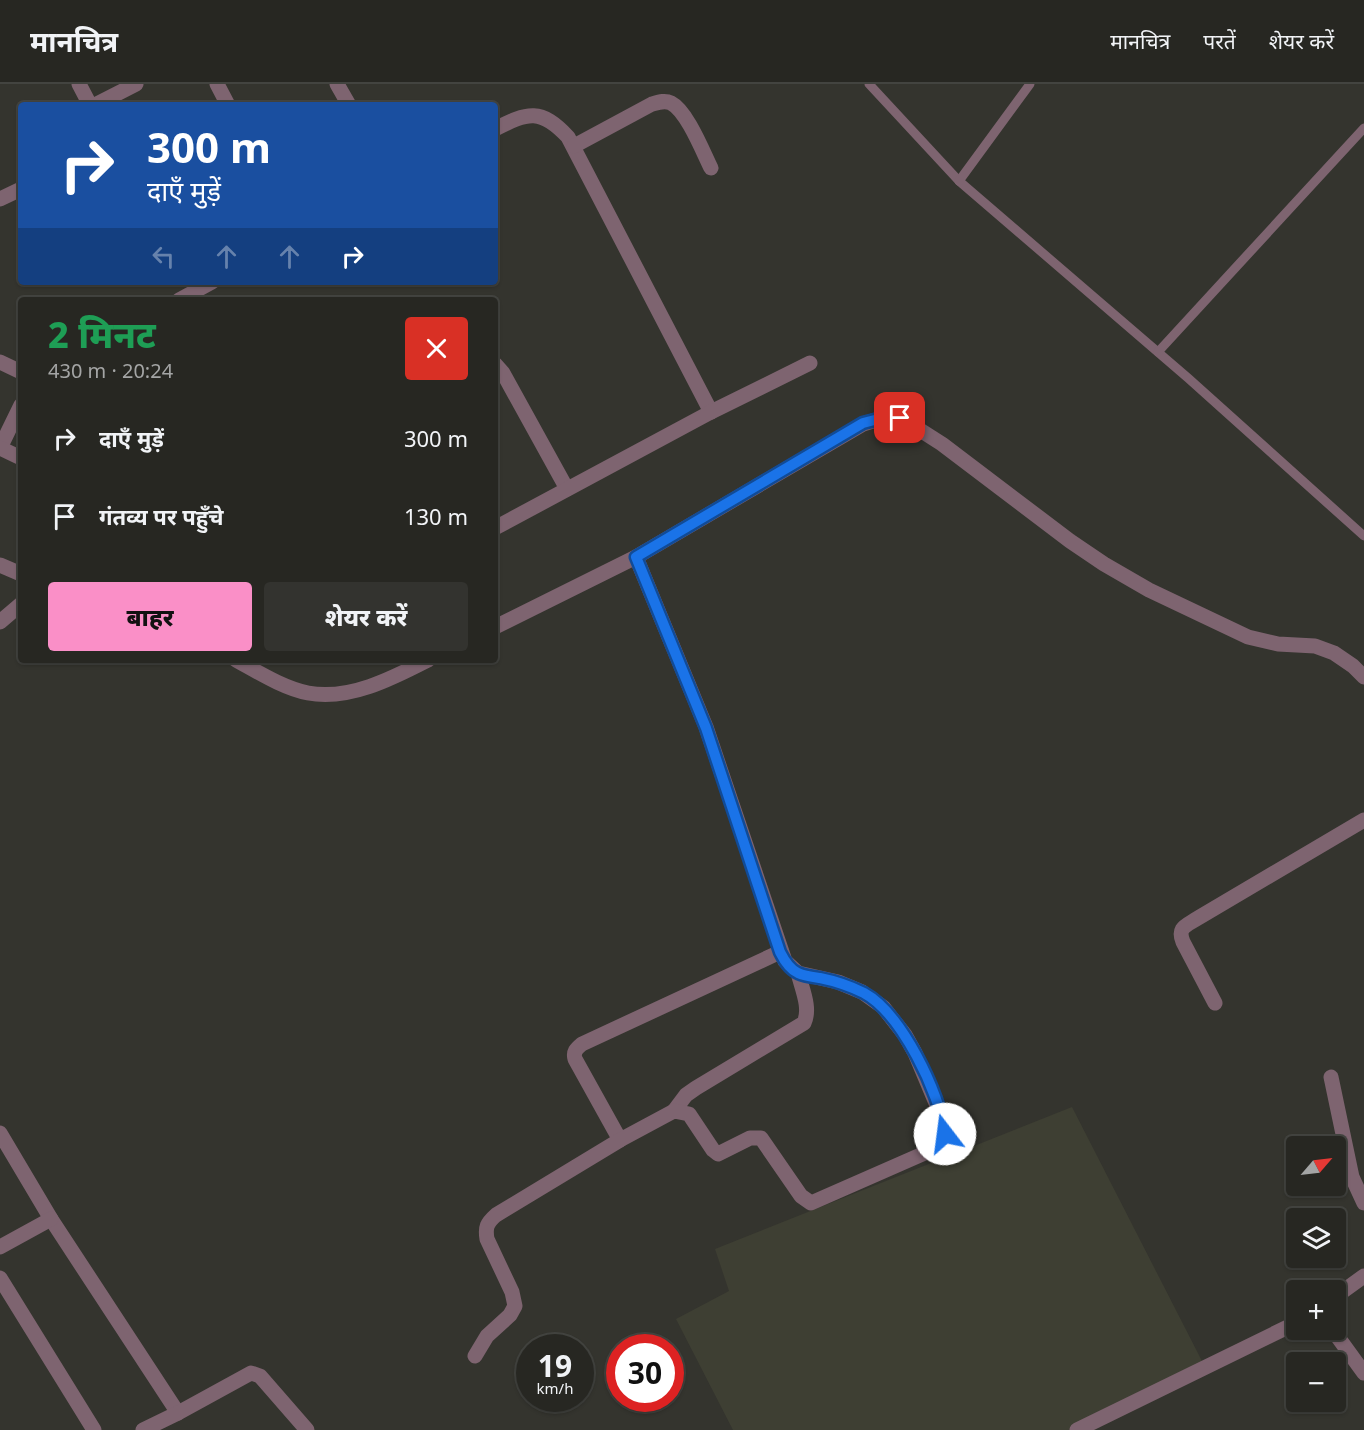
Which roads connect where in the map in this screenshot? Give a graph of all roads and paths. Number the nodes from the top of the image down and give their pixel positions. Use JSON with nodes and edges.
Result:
{"nodes":[{"id":1,"x":79,"y":84,"type":"edge"},
{"id":2,"x":136,"y":84,"type":"edge"},
{"id":3,"x":217,"y":84,"type":"edge"},
{"id":4,"x":337,"y":84,"type":"edge"},
{"id":5,"x":869,"y":84,"type":"edge"},
{"id":6,"x":1030,"y":84,"type":"edge"},
{"id":7,"x":88,"y":102,"type":"edge"},
{"id":8,"x":101,"y":102,"type":"edge"},
{"id":9,"x":226,"y":102,"type":"edge"},
{"id":10,"x":347,"y":102,"type":"edge"},
{"id":11,"x":498,"y":128,"type":"edge"},
{"id":12,"x":1364,"y":128,"type":"edge"},
{"id":13,"x":574,"y":146,"type":"junction"},
{"id":14,"x":711,"y":168,"type":"dead end"},
{"id":15,"x":959,"y":180,"type":"junction"},
{"id":16,"x":18,"y":191,"type":"edge"},
{"id":17,"x":0,"y":200,"type":"edge"},
{"id":18,"x":206,"y":285,"type":"edge"},
{"id":19,"x":186,"y":294,"type":"edge"},
{"id":20,"x":1158,"y":352,"type":"junction"},
{"id":21,"x":0,"y":362,"type":"edge"},
{"id":22,"x":810,"y":363,"type":"dead end"},
{"id":23,"x":498,"y":367,"type":"edge"},
{"id":24,"x":18,"y":371,"type":"edge"},
{"id":25,"x":18,"y":411,"type":"edge"},
{"id":26,"x":711,"y":412,"type":"junction"},
{"id":27,"x":0,"y":448,"type":"edge"},
{"id":28,"x":18,"y":457,"type":"edge"},
{"id":29,"x":567,"y":489,"type":"junction"},
{"id":30,"x":498,"y":526,"type":"edge"},
{"id":31,"x":1364,"y":536,"type":"edge"},
{"id":32,"x":636,"y":557,"type":"junction"},
{"id":33,"x":0,"y":565,"type":"edge"},
{"id":34,"x":18,"y":573,"type":"edge"},
{"id":35,"x":18,"y":607,"type":"edge"},
{"id":36,"x":0,"y":622,"type":"edge"},
{"id":37,"x":498,"y":626,"type":"edge"},
{"id":38,"x":242,"y":663,"type":"edge"},
{"id":39,"x":421,"y":663,"type":"edge"},
{"id":40,"x":1364,"y":677,"type":"edge"},
{"id":41,"x":1364,"y":820,"type":"edge"},
{"id":42,"x":780,"y":952,"type":"junction"},
{"id":43,"x":798,"y":973,"type":"junction"},
{"id":44,"x":1215,"y":1003,"type":"dead end"},
{"id":45,"x":1331,"y":1077,"type":"dead end"},
{"id":46,"x":674,"y":1112,"type":"junction"},
{"id":47,"x":0,"y":1133,"type":"edge"},
{"id":48,"x":620,"y":1140,"type":"junction"},
{"id":49,"x":1364,"y":1203,"type":"edge"},
{"id":50,"x":51,"y":1219,"type":"junction"},
{"id":51,"x":0,"y":1247,"type":"edge"},
{"id":52,"x":1364,"y":1276,"type":"edge"},
{"id":53,"x":0,"y":1278,"type":"edge"},
{"id":54,"x":1346,"y":1289,"type":"edge"},
{"id":55,"x":1286,"y":1328,"type":"edge"},
{"id":56,"x":1340,"y":1340,"type":"edge"},
{"id":57,"x":475,"y":1356,"type":"dead end"},
{"id":58,"x":1364,"y":1373,"type":"edge"},
{"id":59,"x":178,"y":1413,"type":"junction"},
{"id":60,"x":94,"y":1430,"type":"edge"},
{"id":61,"x":143,"y":1430,"type":"edge"},
{"id":62,"x":307,"y":1430,"type":"edge"},
{"id":63,"x":1077,"y":1430,"type":"edge"}],
"edges":[{"from":1,"to":7,"type":"street"},
{"from":2,"to":8,"type":"street"},
{"from":3,"to":9,"type":"street"},
{"from":4,"to":10,"type":"street"},
{"from":5,"to":15,"type":"lane"},
{"from":6,"to":15,"type":"lane"},
{"from":11,"to":13,"type":"street"},
{"from":12,"to":20,"type":"lane"},
{"from":13,"to":14,"type":"street"},
{"from":13,"to":26,"type":"street"},
{"from":15,"to":20,"type":"lane"},
{"from":16,"to":17,"type":"street"},
{"from":18,"to":19,"type":"street"},
{"from":20,"to":31,"type":"lane"},
{"from":21,"to":24,"type":"street"},
{"from":22,"to":26,"type":"street"},
{"from":23,"to":29,"type":"street"},
{"from":25,"to":27,"type":"street"},
{"from":26,"to":29,"type":"street"},
{"from":27,"to":28,"type":"street"},
{"from":29,"to":30,"type":"street"},
{"from":32,"to":37,"type":"street"},
{"from":32,"to":40,"type":"street"},
{"from":32,"to":42,"type":"street"},
{"from":33,"to":34,"type":"street"},
{"from":35,"to":36,"type":"street"},
{"from":38,"to":39,"type":"street"},
{"from":41,"to":44,"type":"street"},
{"from":42,"to":43,"type":"street"},
{"from":42,"to":48,"type":"street"},
{"from":43,"to":46,"type":"street"},
{"from":43,"to":46,"type":"street"},
{"from":45,"to":49,"type":"street"},
{"from":46,"to":48,"type":"street"},
{"from":47,"to":50,"type":"street"},
{"from":48,"to":57,"type":"street"},
{"from":50,"to":51,"type":"street"},
{"from":50,"to":59,"type":"street"},
{"from":52,"to":54,"type":"street"},
{"from":53,"to":60,"type":"street"},
{"from":55,"to":63,"type":"street"},
{"from":56,"to":58,"type":"street"},
{"from":59,"to":61,"type":"street"},
{"from":59,"to":62,"type":"street"}]}
